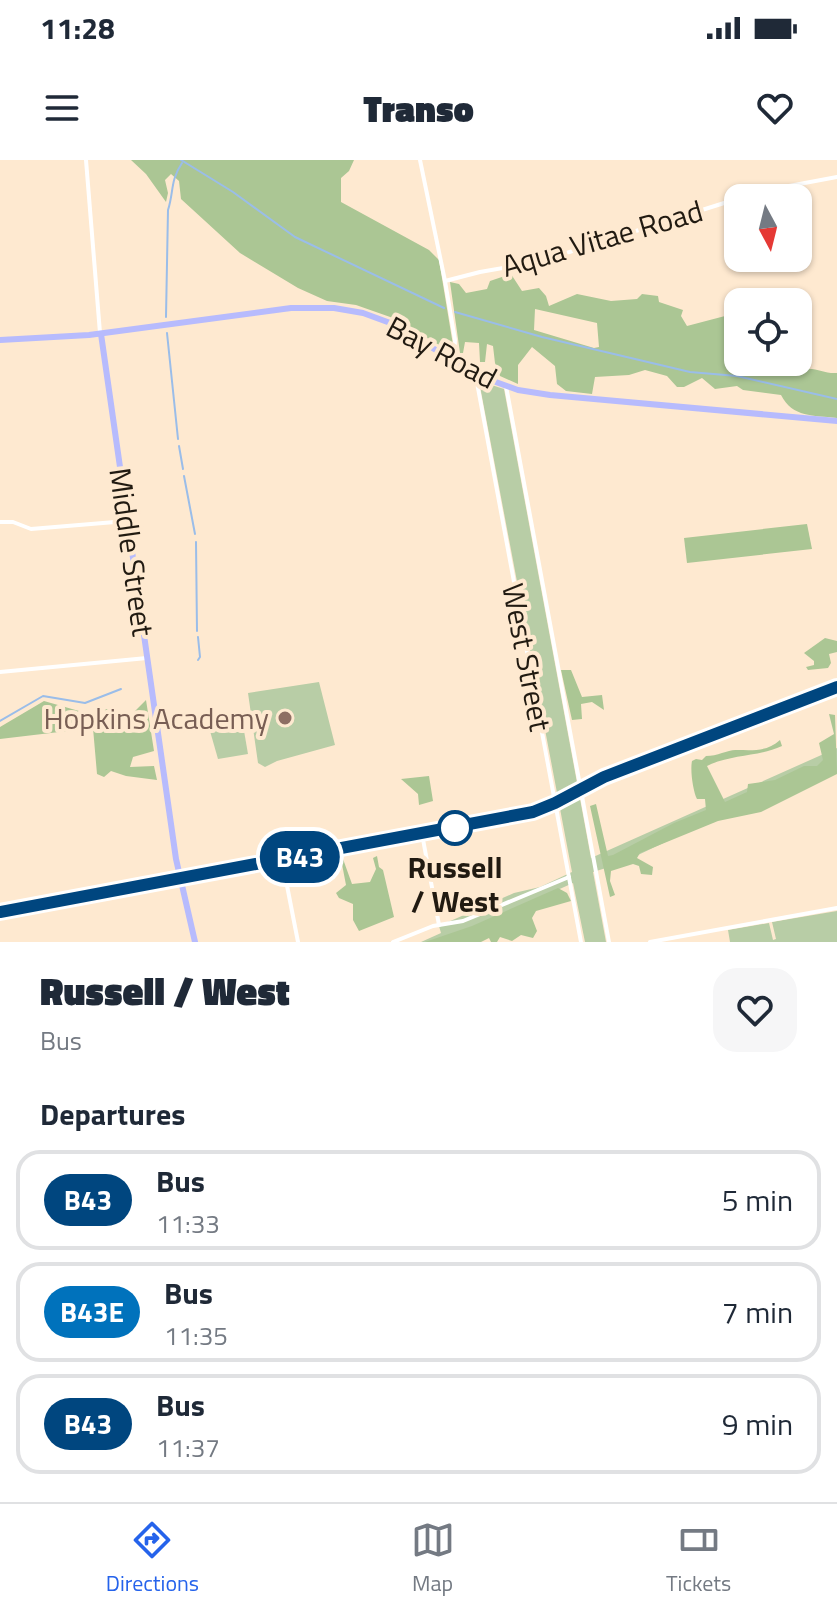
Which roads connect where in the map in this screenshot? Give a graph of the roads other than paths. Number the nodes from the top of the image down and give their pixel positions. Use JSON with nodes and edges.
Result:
{"nodes":[{"id":1,"x":86,"y":160,"type":"edge"},
{"id":2,"x":422,"y":161,"type":"edge"},
{"id":3,"x":837,"y":177,"type":"edge"},
{"id":4,"x":445,"y":281,"type":"junction"},
{"id":5,"x":101,"y":334,"type":"junction"},
{"id":6,"x":0,"y":340,"type":"edge"},
{"id":7,"x":454,"y":361,"type":"junction"},
{"id":8,"x":475,"y":372,"type":"junction"},
{"id":9,"x":506,"y":386,"type":"junction"},
{"id":10,"x":837,"y":421,"type":"edge"},
{"id":11,"x":127,"y":521,"type":"junction"},
{"id":12,"x":0,"y":522,"type":"edge"},
{"id":13,"x":147,"y":658,"type":"junction"},
{"id":14,"x":0,"y":672,"type":"edge"},
{"id":15,"x":837,"y":687,"type":"edge"},
{"id":16,"x":582,"y":788,"type":"junction"},
{"id":17,"x":555,"y":803,"type":"junction"},
{"id":18,"x":422,"y":834,"type":"junction"},
{"id":19,"x":282,"y":860,"type":"junction"},
{"id":20,"x":569,"y":877,"type":"junction"},
{"id":21,"x":179,"y":879,"type":"junction"},
{"id":22,"x":837,"y":908,"type":"edge"},
{"id":23,"x":0,"y":912,"type":"edge"},
{"id":24,"x":439,"y":925,"type":"junction"},
{"id":25,"x":195,"y":942,"type":"edge"},
{"id":26,"x":298,"y":942,"type":"edge"},
{"id":27,"x":393,"y":942,"type":"edge"},
{"id":28,"x":581,"y":942,"type":"edge"},
{"id":29,"x":609,"y":942,"type":"edge"},
{"id":30,"x":650,"y":942,"type":"edge"}],
"edges":[{"from":1,"to":5,"type":"street","name":"Middle Street"},
{"from":2,"to":4,"type":"street"},
{"from":3,"to":4,"type":"street","name":"Aqua Vitae Road"},
{"from":4,"to":7,"type":"street"},
{"from":5,"to":6,"type":"main road","name":"Bay Road"},
{"from":5,"to":7,"type":"main road","name":"Bay Road"},
{"from":5,"to":11,"type":"main road","name":"Middle Street"},
{"from":7,"to":8,"type":"main road","name":"Bay Road"},
{"from":8,"to":9,"type":"main road","name":"Bay Road"},
{"from":8,"to":17,"type":"street","name":"West Street"},
{"from":9,"to":10,"type":"main road","name":"Bay Road"},
{"from":9,"to":16,"type":"street","name":"West Street"},
{"from":11,"to":12,"type":"street"},
{"from":11,"to":13,"type":"main road","name":"Middle Street"},
{"from":13,"to":14,"type":"street"},
{"from":13,"to":21,"type":"main road","name":"Middle Street"},
{"from":15,"to":16,"type":"highway"},
{"from":16,"to":17,"type":"highway"},
{"from":16,"to":29,"type":"street","name":"West Street"},
{"from":17,"to":18,"type":"highway"},
{"from":17,"to":20,"type":"street","name":"West Street"},
{"from":18,"to":19,"type":"highway"},
{"from":18,"to":24,"type":"street"},
{"from":19,"to":21,"type":"highway"},
{"from":19,"to":26,"type":"street"},
{"from":20,"to":24,"type":"street"},
{"from":20,"to":28,"type":"street","name":"West Street"},
{"from":21,"to":23,"type":"highway"},
{"from":21,"to":25,"type":"main road","name":"Middle Street"},
{"from":22,"to":30,"type":"street"},
{"from":24,"to":27,"type":"street"}]}
